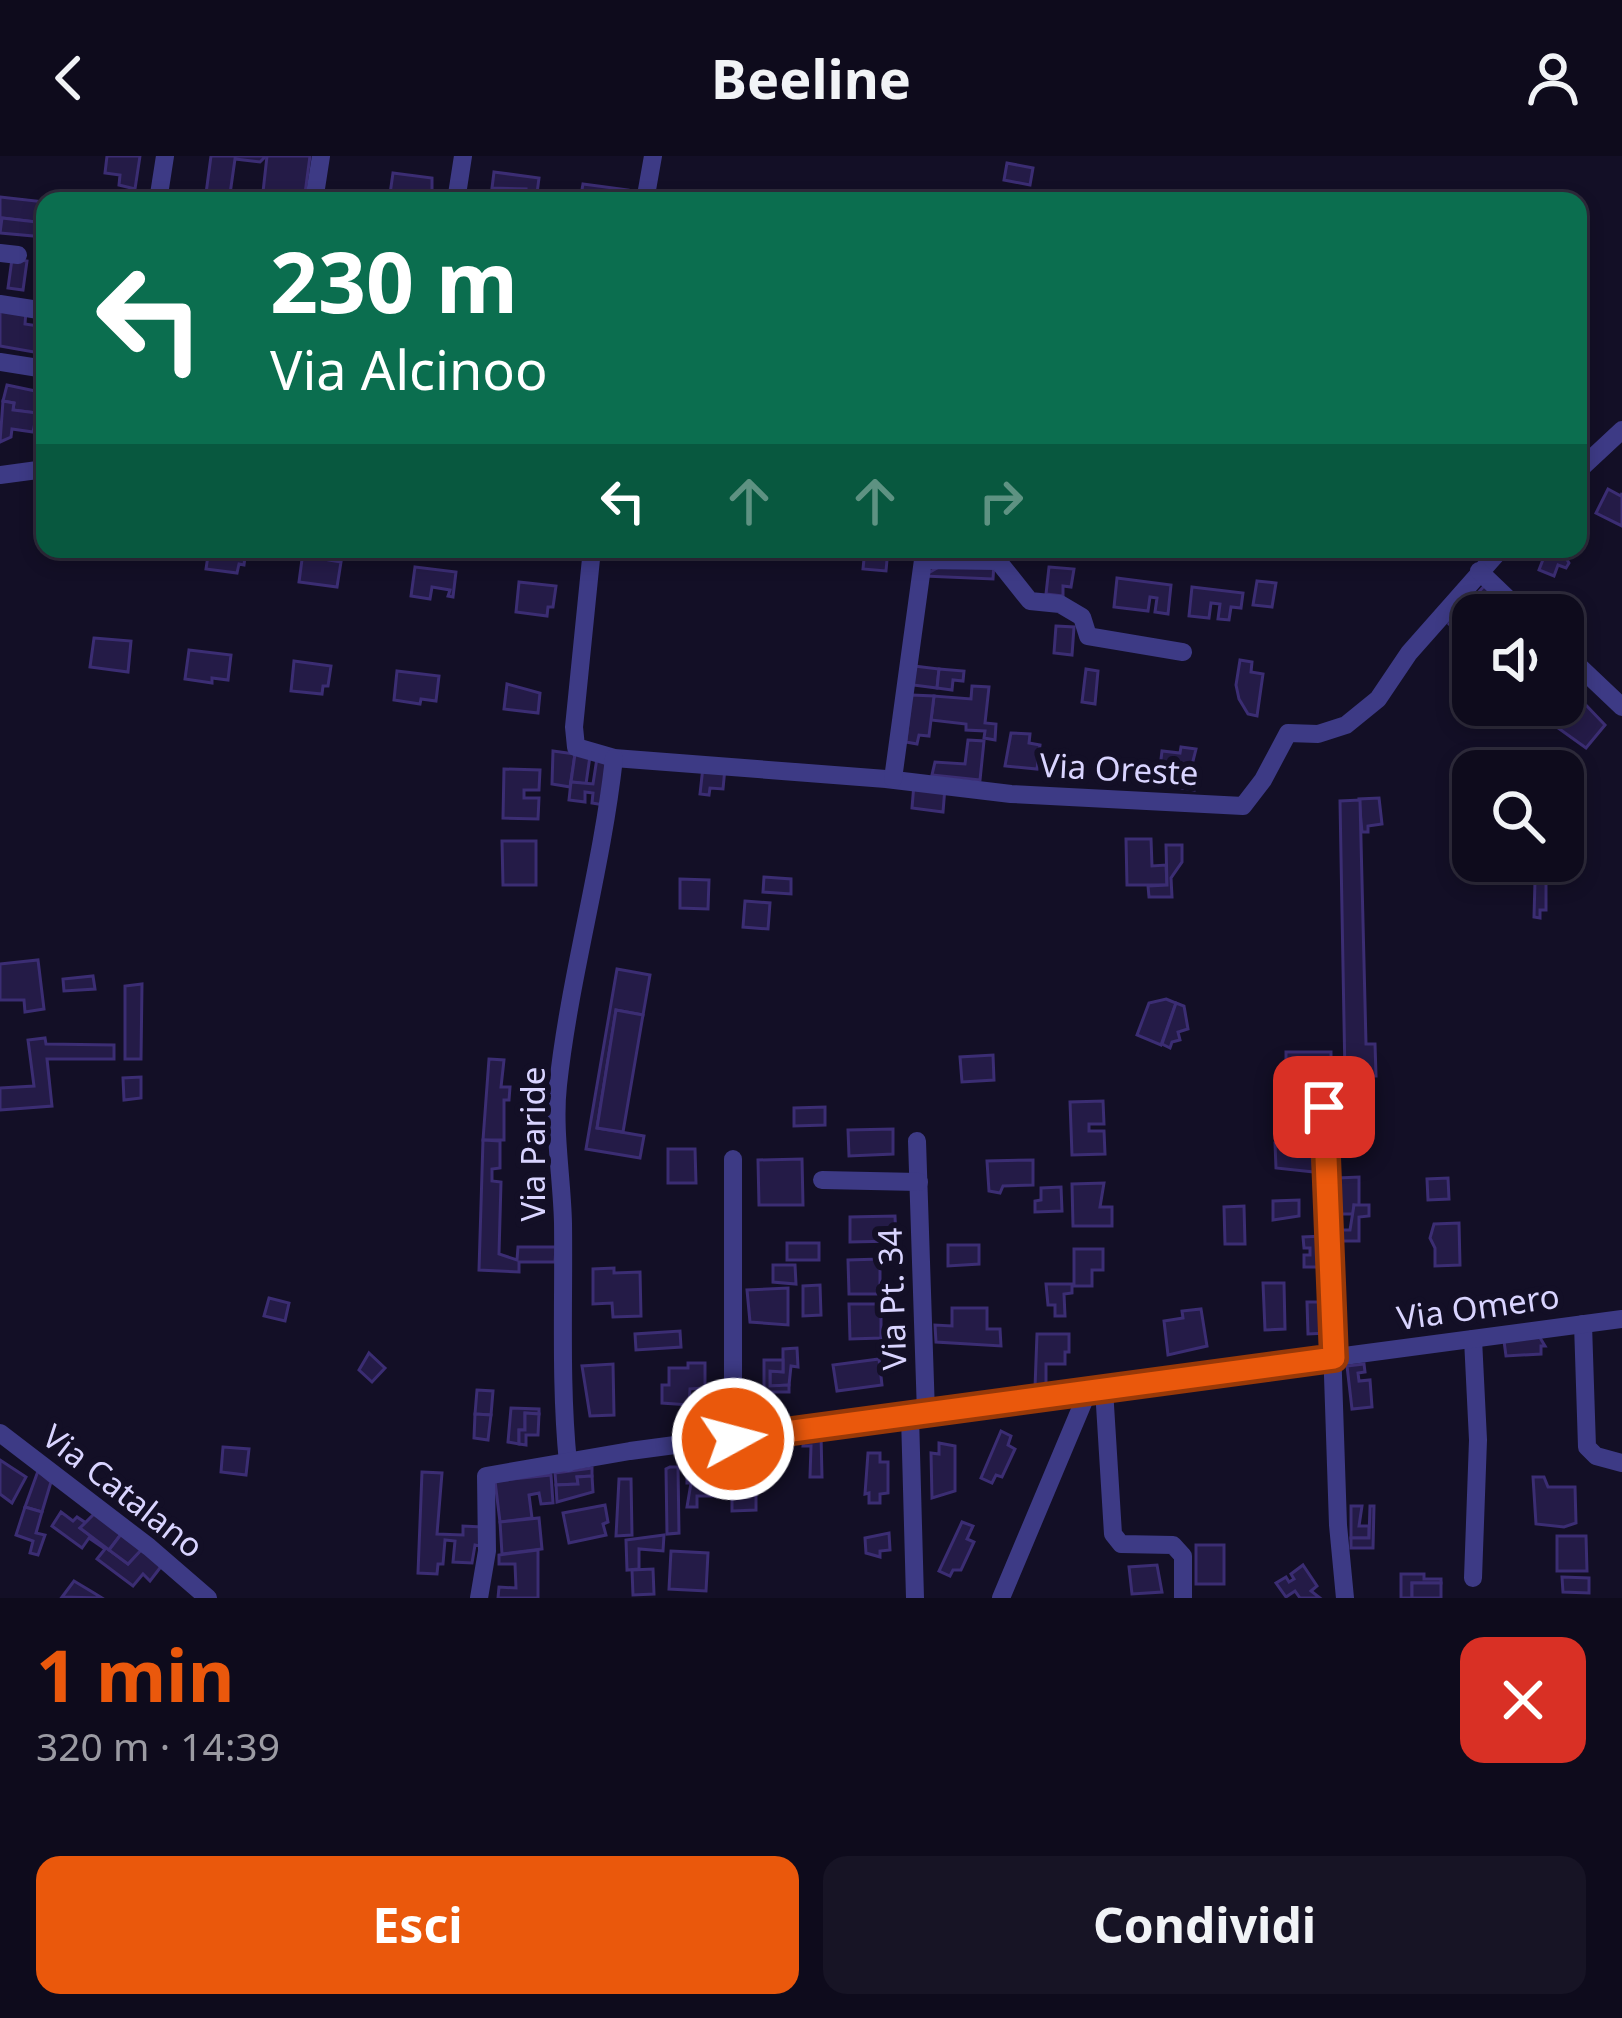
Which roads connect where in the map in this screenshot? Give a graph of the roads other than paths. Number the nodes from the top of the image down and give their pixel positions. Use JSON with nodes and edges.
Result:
{"nodes":[{"id":1,"x":164,"y":156,"type":"edge"},
{"id":2,"x":320,"y":156,"type":"edge"},
{"id":3,"x":464,"y":156,"type":"edge"},
{"id":4,"x":653,"y":156,"type":"edge"},
{"id":5,"x":159,"y":192,"type":"edge"},
{"id":6,"x":315,"y":192,"type":"edge"},
{"id":7,"x":458,"y":192,"type":"edge"},
{"id":8,"x":647,"y":192,"type":"edge"},
{"id":9,"x":0,"y":304,"type":"edge"},
{"id":10,"x":36,"y":310,"type":"edge"},
{"id":11,"x":0,"y":362,"type":"edge"},
{"id":12,"x":36,"y":368,"type":"edge"},
{"id":13,"x":1622,"y":430,"type":"edge"},
{"id":14,"x":1587,"y":463,"type":"edge"},
{"id":15,"x":36,"y":470,"type":"edge"},
{"id":16,"x":0,"y":475,"type":"edge"},
{"id":17,"x":591,"y":558,"type":"edge"},
{"id":18,"x":1492,"y":558,"type":"edge"},
{"id":19,"x":1479,"y":572,"type":"junction"},
{"id":20,"x":1503,"y":594,"type":"edge"},
{"id":21,"x":1184,"y":652,"type":"dead end"},
{"id":22,"x":1584,"y":671,"type":"edge"},
{"id":23,"x":1622,"y":707,"type":"edge"},
{"id":24,"x":614,"y":758,"type":"junction"},
{"id":25,"x":893,"y":779,"type":"junction"},
{"id":26,"x":1324,"y":1107,"type":"dead end"},
{"id":27,"x":917,"y":1141,"type":"dead end"},
{"id":28,"x":733,"y":1159,"type":"dead end"},
{"id":29,"x":822,"y":1180,"type":"dead end"},
{"id":30,"x":919,"y":1183,"type":"junction"},
{"id":31,"x":1622,"y":1319,"type":"edge"},
{"id":32,"x":1583,"y":1324,"type":"junction"},
{"id":33,"x":1473,"y":1339,"type":"junction"},
{"id":34,"x":1334,"y":1358,"type":"junction"},
{"id":35,"x":1096,"y":1390,"type":"junction"},
{"id":36,"x":918,"y":1414,"type":"junction"},
{"id":37,"x":0,"y":1432,"type":"edge"},
{"id":38,"x":733,"y":1439,"type":"junction"},
{"id":39,"x":1622,"y":1463,"type":"edge"},
{"id":40,"x":563,"y":1464,"type":"junction"},
{"id":41,"x":1473,"y":1578,"type":"dead end"},
{"id":42,"x":208,"y":1598,"type":"edge"},
{"id":43,"x":479,"y":1598,"type":"edge"},
{"id":44,"x":915,"y":1598,"type":"edge"},
{"id":45,"x":1001,"y":1598,"type":"edge"},
{"id":46,"x":1183,"y":1598,"type":"edge"},
{"id":47,"x":1345,"y":1598,"type":"edge"}],
"edges":[{"from":1,"to":5,"type":"street"},
{"from":2,"to":6,"type":"street"},
{"from":3,"to":7,"type":"street"},
{"from":4,"to":8,"type":"street"},
{"from":9,"to":10,"type":"street"},
{"from":11,"to":12,"type":"street"},
{"from":13,"to":14,"type":"street"},
{"from":15,"to":16,"type":"street"},
{"from":17,"to":24,"type":"street"},
{"from":18,"to":19,"type":"street","name":"Via Oreste"},
{"from":19,"to":20,"type":"street"},
{"from":19,"to":25,"type":"street","name":"Via Oreste"},
{"from":21,"to":25,"type":"street"},
{"from":22,"to":23,"type":"street"},
{"from":24,"to":25,"type":"street","name":"Via Oreste"},
{"from":24,"to":40,"type":"street","name":"Via Paride"},
{"from":26,"to":34,"type":"street"},
{"from":27,"to":30,"type":"street","name":"Via Pt. 34"},
{"from":28,"to":38,"type":"street"},
{"from":29,"to":30,"type":"street","name":"Via Pt. 34"},
{"from":30,"to":36,"type":"street","name":"Via Pt. 34"},
{"from":31,"to":32,"type":"street","name":"Via Omero"},
{"from":32,"to":33,"type":"street","name":"Via Omero"},
{"from":32,"to":39,"type":"street"},
{"from":33,"to":34,"type":"street","name":"Via Omero"},
{"from":33,"to":41,"type":"street"},
{"from":34,"to":35,"type":"street","name":"Via Omero"},
{"from":34,"to":47,"type":"street"},
{"from":35,"to":36,"type":"street","name":"Via Omero"},
{"from":35,"to":45,"type":"street"},
{"from":35,"to":46,"type":"street"},
{"from":36,"to":38,"type":"street","name":"Via Omero"},
{"from":36,"to":44,"type":"street","name":"Via Pt. 34"},
{"from":37,"to":42,"type":"street","name":"Via Catalano"},
{"from":38,"to":40,"type":"street","name":"Via Omero"},
{"from":40,"to":43,"type":"street","name":"Via Omero"}]}
